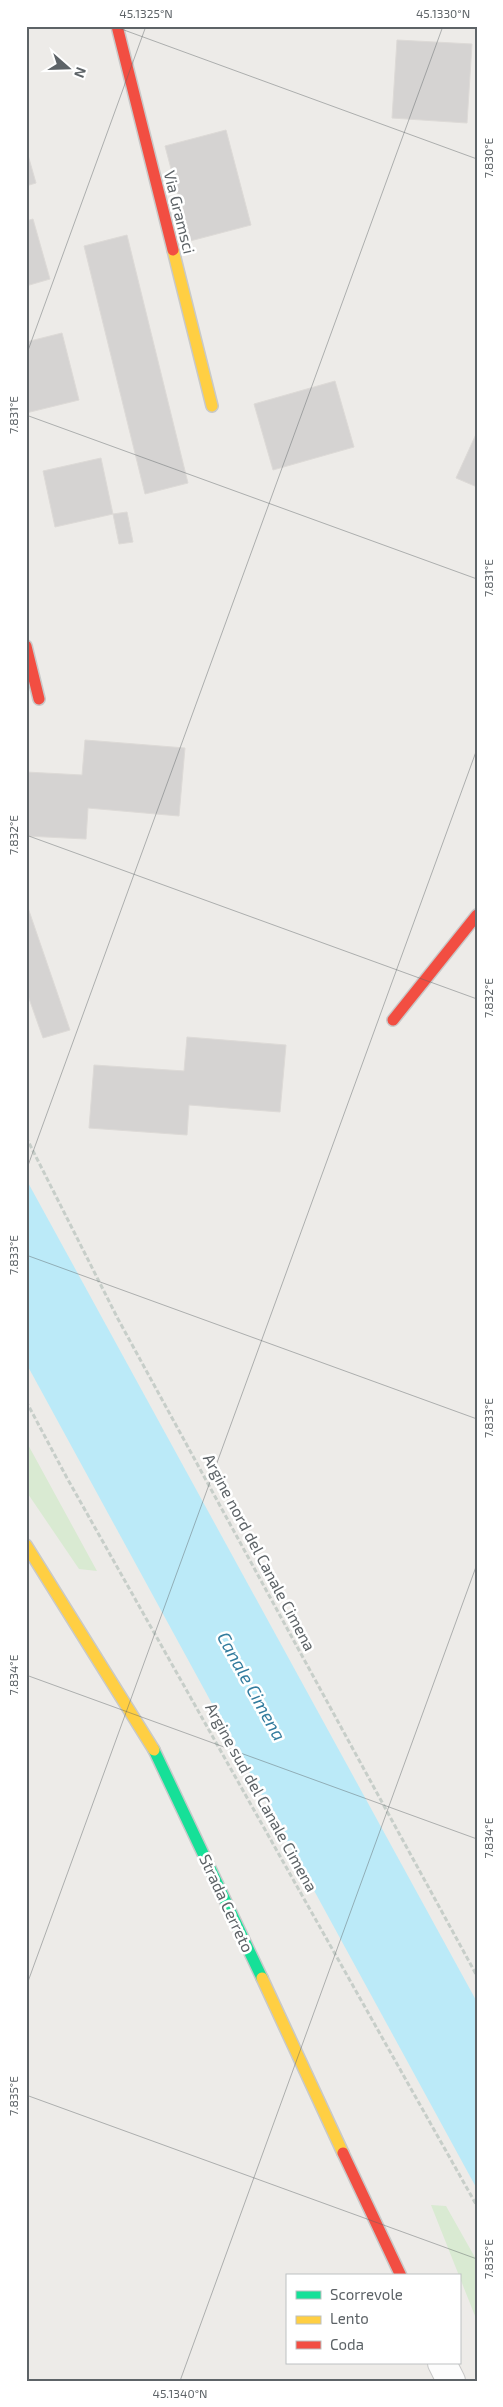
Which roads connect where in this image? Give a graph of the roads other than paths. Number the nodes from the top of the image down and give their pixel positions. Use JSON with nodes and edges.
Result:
{"nodes":[{"id":1,"x":117,"y":26,"type":"edge"},
{"id":2,"x":212,"y":406,"type":"dead end"},
{"id":3,"x":26,"y":646,"type":"edge"},
{"id":4,"x":39,"y":700,"type":"dead end"},
{"id":5,"x":477,"y":915,"type":"edge"},
{"id":6,"x":393,"y":1020,"type":"dead end"},
{"id":7,"x":26,"y":1545,"type":"edge"},
{"id":8,"x":400,"y":2274,"type":"edge"},
{"id":9,"x":442,"y":2364,"type":"edge"},
{"id":10,"x":451,"y":2381,"type":"edge"}],
"edges":[{"from":1,"to":2,"type":"street","name":"Via Gramsci"},
{"from":3,"to":4,"type":"street"},
{"from":5,"to":6,"type":"street"},
{"from":7,"to":8,"type":"street","name":"Strada Cerreto"},
{"from":9,"to":10,"type":"street"}]}
